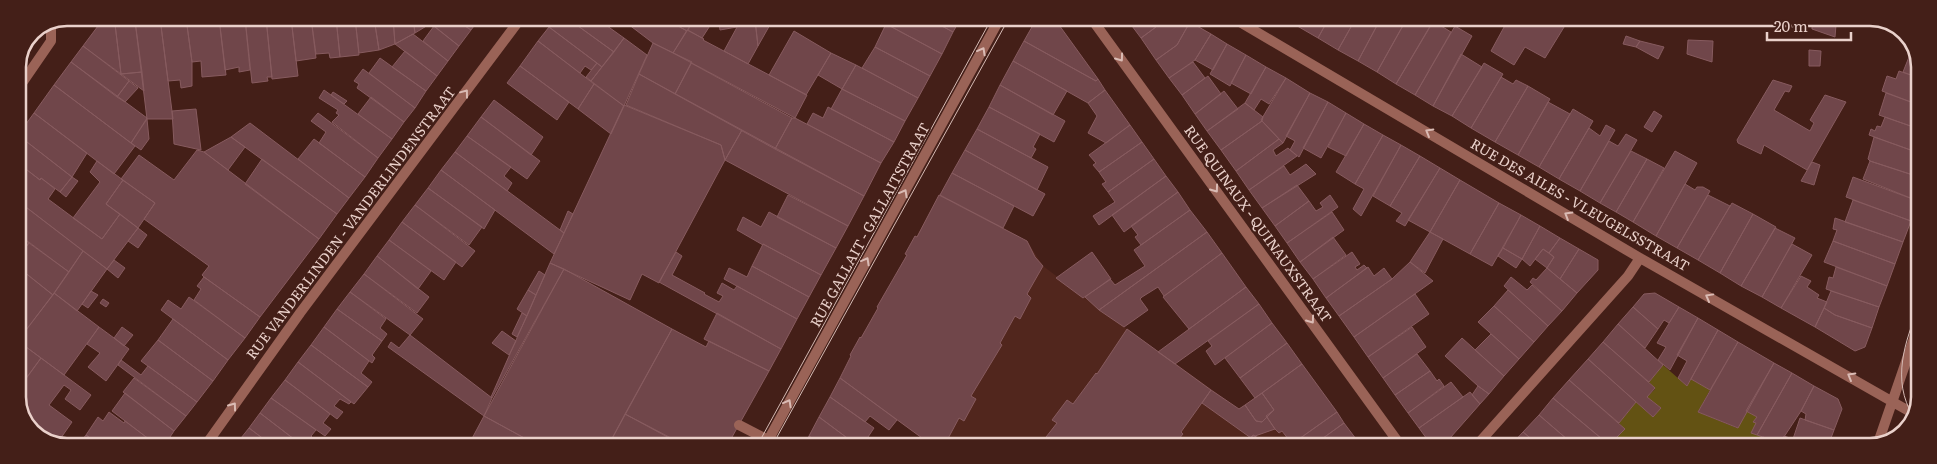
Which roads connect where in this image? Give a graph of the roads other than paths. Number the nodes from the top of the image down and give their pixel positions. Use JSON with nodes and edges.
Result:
{"nodes":[{"id":1,"x":516,"y":26,"type":"edge"},
{"id":2,"x":996,"y":26,"type":"edge"},
{"id":3,"x":1097,"y":26,"type":"edge"},
{"id":4,"x":1247,"y":26,"type":"edge"},
{"id":5,"x":51,"y":30,"type":"edge"},
{"id":6,"x":26,"y":77,"type":"edge"},
{"id":7,"x":1640,"y":258,"type":"junction"},
{"id":8,"x":1911,"y":348,"type":"edge"},
{"id":9,"x":1893,"y":401,"type":"junction"},
{"id":10,"x":1909,"y":411,"type":"edge"},
{"id":11,"x":739,"y":425,"type":"dead end"},
{"id":12,"x":1881,"y":436,"type":"edge"},
{"id":13,"x":210,"y":438,"type":"edge"},
{"id":14,"x":758,"y":438,"type":"edge"},
{"id":15,"x":769,"y":438,"type":"edge"},
{"id":16,"x":1395,"y":438,"type":"edge"},
{"id":17,"x":1483,"y":438,"type":"edge"}],
"edges":[{"from":13,"to":1,"type":"street","name":"RUE VANDERLINDEN - VANDERLINDENSTRAAT","one_way":true},
{"from":15,"to":2,"type":"street","name":"RUE GALLAIT - GALLAITSTRAAT","one_way":true},
{"from":3,"to":16,"type":"street","name":"RUE QUINAUX - QUINAUXSTRAAT","one_way":true},
{"from":7,"to":4,"type":"street","name":"RUE DES AILES - VLEUGELSSTRAAT","one_way":true},
{"from":5,"to":6,"type":"street"},
{"from":9,"to":7,"type":"street","name":"RUE DES AILES - VLEUGELSSTRAAT","one_way":true},
{"from":7,"to":17,"type":"street"},
{"from":8,"to":9,"type":"street"},
{"from":9,"to":10,"type":"street","name":"RUE DES AILES - VLEUGELSSTRAAT"},
{"from":9,"to":12,"type":"street"},
{"from":11,"to":14,"type":"street"}]}
